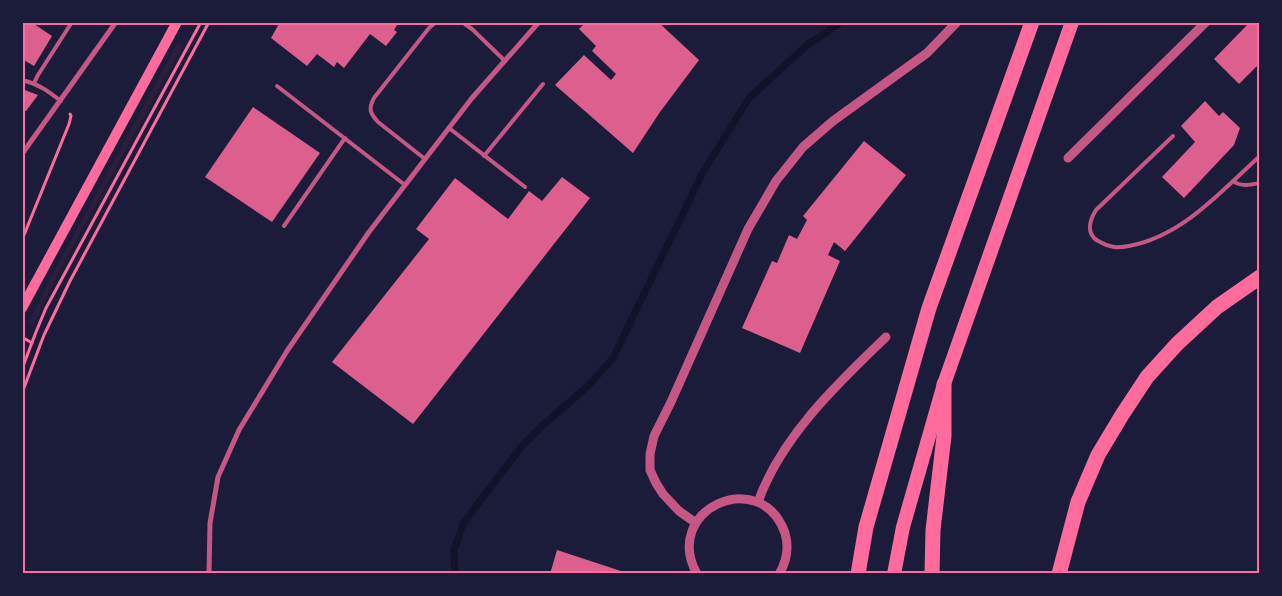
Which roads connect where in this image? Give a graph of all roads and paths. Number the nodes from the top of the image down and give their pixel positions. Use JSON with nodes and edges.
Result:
{"nodes":[{"id":1,"x":72,"y":22,"type":"edge"},
{"id":2,"x":116,"y":22,"type":"edge"},
{"id":3,"x":177,"y":22,"type":"edge"},
{"id":4,"x":201,"y":22,"type":"edge"},
{"id":5,"x":209,"y":22,"type":"edge"},
{"id":6,"x":436,"y":22,"type":"edge"},
{"id":7,"x":462,"y":22,"type":"edge"},
{"id":8,"x":539,"y":22,"type":"edge"},
{"id":9,"x":957,"y":22,"type":"edge"},
{"id":10,"x":1032,"y":22,"type":"edge"},
{"id":11,"x":1072,"y":22,"type":"edge"},
{"id":12,"x":1206,"y":22,"type":"edge"},
{"id":13,"x":506,"y":61,"type":"junction"},
{"id":14,"x":22,"y":80,"type":"edge"},
{"id":15,"x":34,"y":83,"type":"junction"},
{"id":16,"x":543,"y":84,"type":"dead end"},
{"id":17,"x":277,"y":86,"type":"dead end"},
{"id":18,"x":61,"y":100,"type":"junction"},
{"id":19,"x":70,"y":114,"type":"dead end"},
{"id":20,"x":449,"y":128,"type":"junction"},
{"id":21,"x":1173,"y":136,"type":"dead end"},
{"id":22,"x":345,"y":138,"type":"junction"},
{"id":23,"x":22,"y":154,"type":"edge"},
{"id":24,"x":484,"y":156,"type":"junction"},
{"id":25,"x":1260,"y":156,"type":"edge"},
{"id":26,"x":1068,"y":158,"type":"dead end"},
{"id":27,"x":425,"y":159,"type":"junction"},
{"id":28,"x":1233,"y":181,"type":"junction"},
{"id":29,"x":1260,"y":184,"type":"edge"},
{"id":30,"x":405,"y":185,"type":"junction"},
{"id":31,"x":525,"y":186,"type":"dead end"},
{"id":32,"x":284,"y":226,"type":"dead end"},
{"id":33,"x":22,"y":240,"type":"edge"},
{"id":34,"x":1260,"y":277,"type":"edge"},
{"id":35,"x":22,"y":308,"type":"edge"},
{"id":36,"x":22,"y":337,"type":"edge"},
{"id":37,"x":886,"y":337,"type":"dead end"},
{"id":38,"x":32,"y":343,"type":"junction"},
{"id":39,"x":22,"y":369,"type":"edge"},
{"id":40,"x":944,"y":384,"type":"junction"},
{"id":41,"x":22,"y":393,"type":"edge"},
{"id":42,"x":758,"y":502,"type":"junction"},
{"id":43,"x":696,"y":523,"type":"junction"},
{"id":44,"x":209,"y":574,"type":"edge"},
{"id":45,"x":697,"y":574,"type":"edge"},
{"id":46,"x":779,"y":574,"type":"edge"},
{"id":47,"x":858,"y":574,"type":"edge"},
{"id":48,"x":894,"y":574,"type":"edge"},
{"id":49,"x":932,"y":574,"type":"edge"},
{"id":50,"x":1059,"y":574,"type":"edge"}],
"edges":[{"from":1,"to":15,"type":"lane"},
{"from":2,"to":18,"type":"street"},
{"from":3,"to":35,"type":"main road"},
{"from":4,"to":38,"type":"path"},
{"from":5,"to":41,"type":"path"},
{"from":6,"to":27,"type":"lane"},
{"from":7,"to":13,"type":"lane"},
{"from":8,"to":13,"type":"street"},
{"from":9,"to":43,"type":"street"},
{"from":10,"to":47,"type":"highway"},
{"from":11,"to":40,"type":"highway"},
{"from":12,"to":26,"type":"street"},
{"from":13,"to":20,"type":"street"},
{"from":14,"to":15,"type":"lane"},
{"from":15,"to":18,"type":"lane"},
{"from":16,"to":24,"type":"lane"},
{"from":17,"to":22,"type":"lane"},
{"from":18,"to":23,"type":"street"},
{"from":19,"to":33,"type":"path"},
{"from":20,"to":24,"type":"lane"},
{"from":20,"to":27,"type":"street"},
{"from":21,"to":28,"type":"lane"},
{"from":22,"to":30,"type":"lane"},
{"from":22,"to":32,"type":"lane"},
{"from":24,"to":31,"type":"lane"},
{"from":25,"to":28,"type":"lane"},
{"from":27,"to":30,"type":"street"},
{"from":28,"to":29,"type":"lane"},
{"from":30,"to":44,"type":"street"},
{"from":34,"to":50,"type":"highway"},
{"from":36,"to":38,"type":"path"},
{"from":37,"to":42,"type":"street"},
{"from":38,"to":39,"type":"path"},
{"from":40,"to":48,"type":"highway"},
{"from":40,"to":49,"type":"highway"},
{"from":42,"to":43,"type":"street"},
{"from":42,"to":46,"type":"street"},
{"from":43,"to":45,"type":"street"}]}
